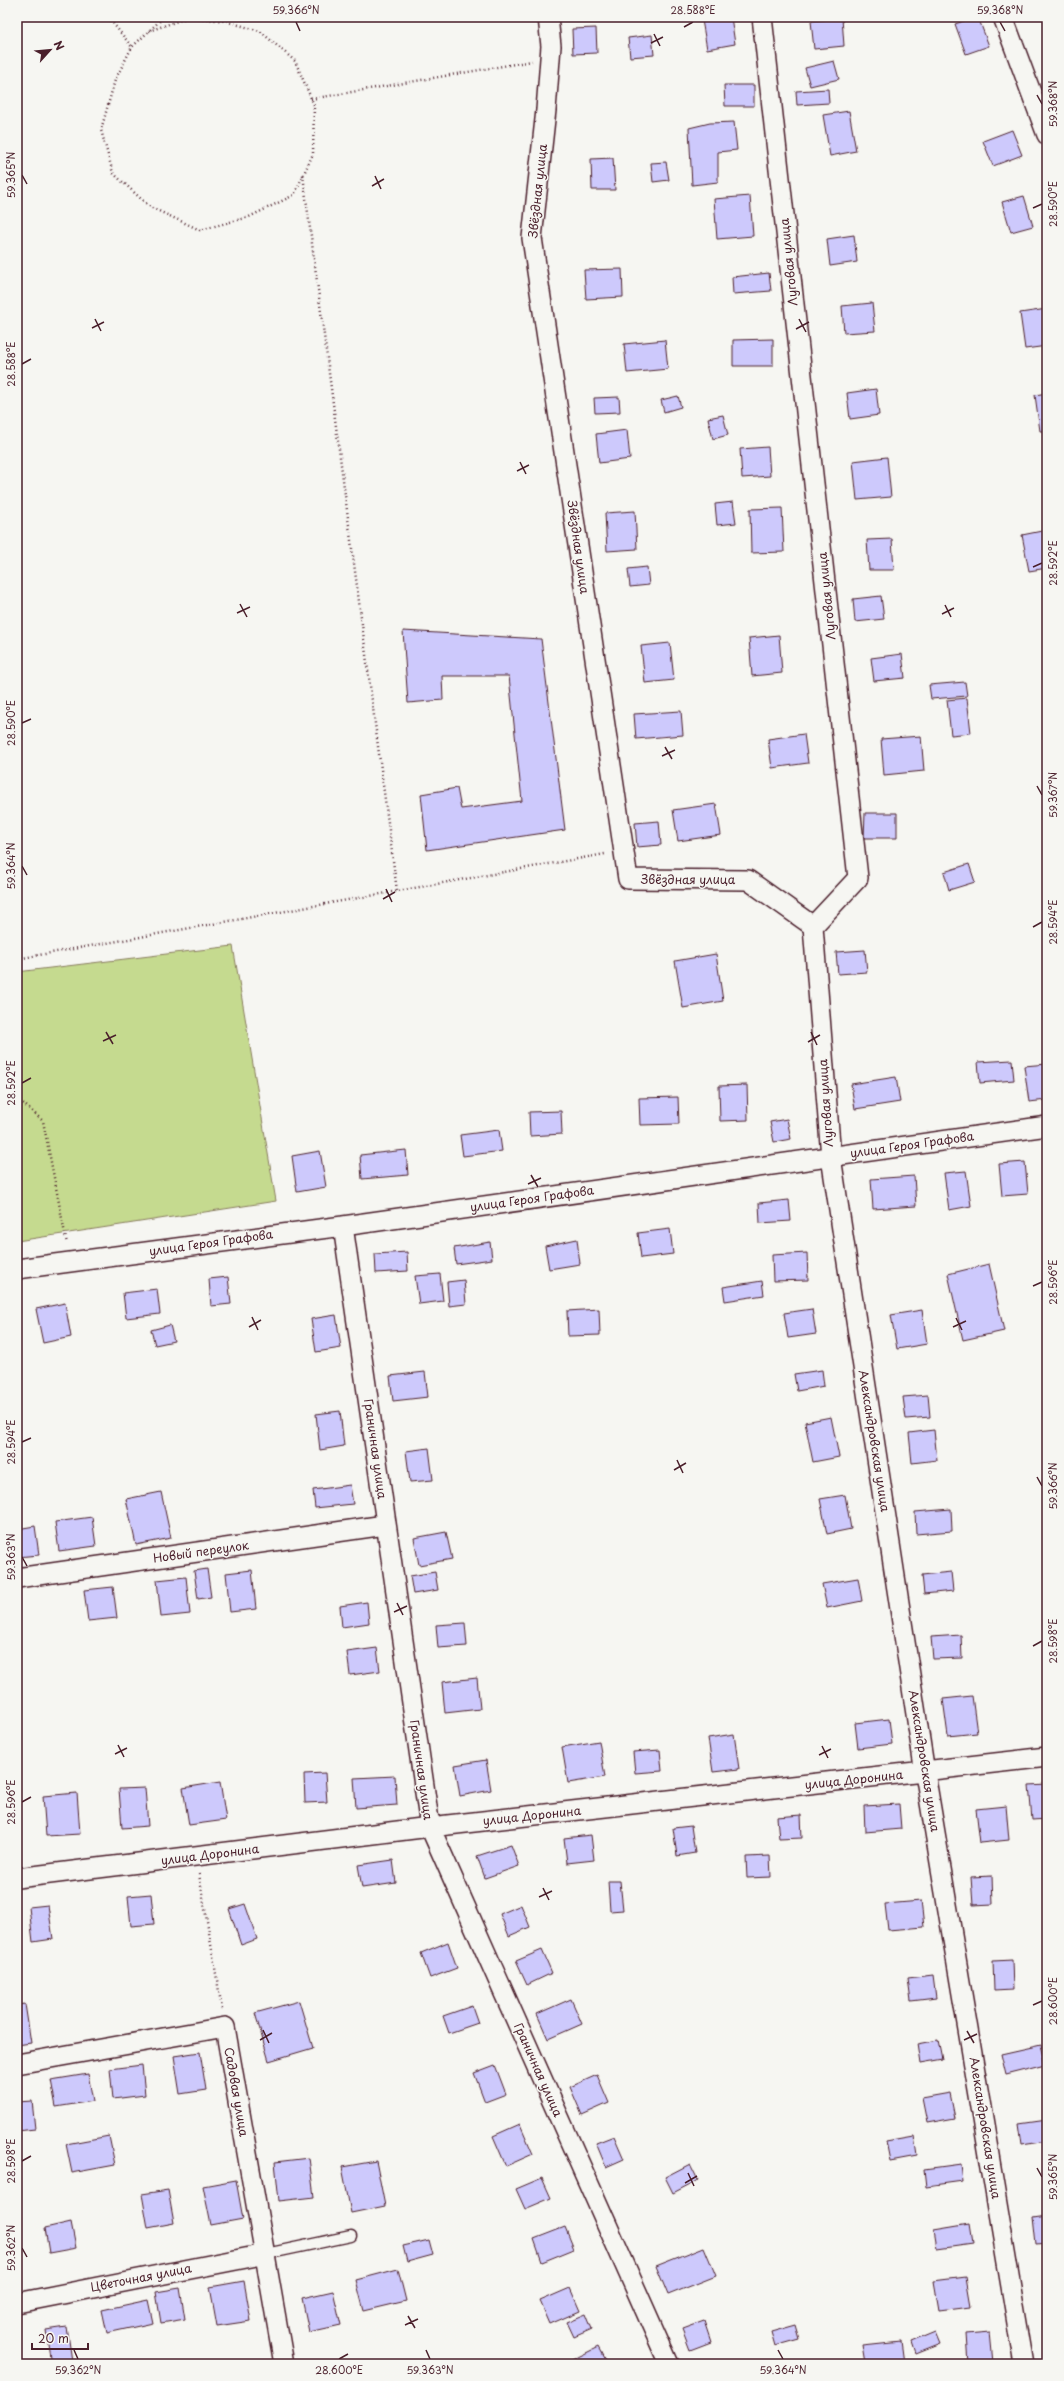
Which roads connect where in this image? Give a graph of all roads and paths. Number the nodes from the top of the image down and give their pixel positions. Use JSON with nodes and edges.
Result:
{"nodes":[{"id":1,"x":108,"y":17,"type":"edge"},
{"id":2,"x":164,"y":17,"type":"edge"},
{"id":3,"x":548,"y":17,"type":"edge"},
{"id":4,"x":762,"y":17,"type":"edge"},
{"id":5,"x":1003,"y":17,"type":"edge"},
{"id":6,"x":149,"y":31,"type":"junction"},
{"id":7,"x":132,"y":47,"type":"junction"},
{"id":8,"x":550,"y":58,"type":"junction"},
{"id":9,"x":311,"y":99,"type":"junction"},
{"id":10,"x":1047,"y":135,"type":"edge"},
{"id":11,"x":303,"y":175,"type":"junction"},
{"id":12,"x":623,"y":850,"type":"junction"},
{"id":13,"x":397,"y":891,"type":"junction"},
{"id":14,"x":813,"y":926,"type":"junction"},
{"id":15,"x":17,"y":959,"type":"edge"},
{"id":16,"x":17,"y":1098,"type":"edge"},
{"id":17,"x":1047,"y":1126,"type":"edge"},
{"id":18,"x":831,"y":1157,"type":"junction"},
{"id":19,"x":344,"y":1226,"type":"junction"},
{"id":20,"x":70,"y":1262,"type":"junction"},
{"id":21,"x":17,"y":1269,"type":"edge"},
{"id":22,"x":385,"y":1525,"type":"junction"},
{"id":23,"x":17,"y":1578,"type":"edge"},
{"id":24,"x":1047,"y":1757,"type":"edge"},
{"id":25,"x":925,"y":1773,"type":"junction"},
{"id":26,"x":430,"y":1827,"type":"junction"},
{"id":27,"x":196,"y":1857,"type":"junction"},
{"id":28,"x":17,"y":1878,"type":"edge"},
{"id":29,"x":225,"y":2027,"type":"junction"},
{"id":30,"x":17,"y":2064,"type":"edge"},
{"id":31,"x":351,"y":2236,"type":"dead end"},
{"id":32,"x":266,"y":2254,"type":"junction"},
{"id":33,"x":17,"y":2303,"type":"edge"},
{"id":34,"x":284,"y":2364,"type":"edge"},
{"id":35,"x":669,"y":2364,"type":"edge"},
{"id":36,"x":1024,"y":2364,"type":"edge"}],
"edges":[{"from":1,"to":7,"type":"path"},
{"from":2,"to":6,"type":"path"},
{"from":3,"to":8,"type":"street","name":"Звёздная улица"},
{"from":4,"to":14,"type":"street","name":"Луговая улица"},
{"from":5,"to":10,"type":"street"},
{"from":6,"to":7,"type":"path"},
{"from":6,"to":9,"type":"path"},
{"from":7,"to":11,"type":"path"},
{"from":8,"to":9,"type":"path"},
{"from":8,"to":12,"type":"street","name":"Звёздная улица"},
{"from":9,"to":11,"type":"path"},
{"from":11,"to":13,"type":"path"},
{"from":12,"to":13,"type":"path"},
{"from":12,"to":14,"type":"street","name":"Звёздная улица"},
{"from":13,"to":15,"type":"path"},
{"from":14,"to":18,"type":"street","name":"Луговая улица"},
{"from":16,"to":20,"type":"path"},
{"from":17,"to":18,"type":"street","name":"улица Героя Графова"},
{"from":18,"to":19,"type":"street","name":"улица Героя Графова"},
{"from":18,"to":25,"type":"street","name":"Александровская улица"},
{"from":19,"to":20,"type":"street","name":"улица Героя Графова"},
{"from":19,"to":22,"type":"street","name":"Граничная улица"},
{"from":20,"to":21,"type":"street","name":"улица Героя Графова"},
{"from":22,"to":23,"type":"street","name":"Новый переулок"},
{"from":22,"to":26,"type":"street","name":"Граничная улица"},
{"from":24,"to":25,"type":"street","name":"улица Доронина"},
{"from":25,"to":26,"type":"street","name":"улица Доронина"},
{"from":25,"to":36,"type":"street","name":"Александровская улица"},
{"from":26,"to":27,"type":"street","name":"улица Доронина"},
{"from":26,"to":35,"type":"street","name":"Граничная улица"},
{"from":27,"to":28,"type":"street","name":"улица Доронина"},
{"from":27,"to":29,"type":"path"},
{"from":29,"to":30,"type":"street"},
{"from":29,"to":32,"type":"street","name":"Садовая улица"},
{"from":31,"to":32,"type":"lane"},
{"from":32,"to":33,"type":"street","name":"Цветочная улица"},
{"from":32,"to":34,"type":"street","name":"Садовая улица"}]}
